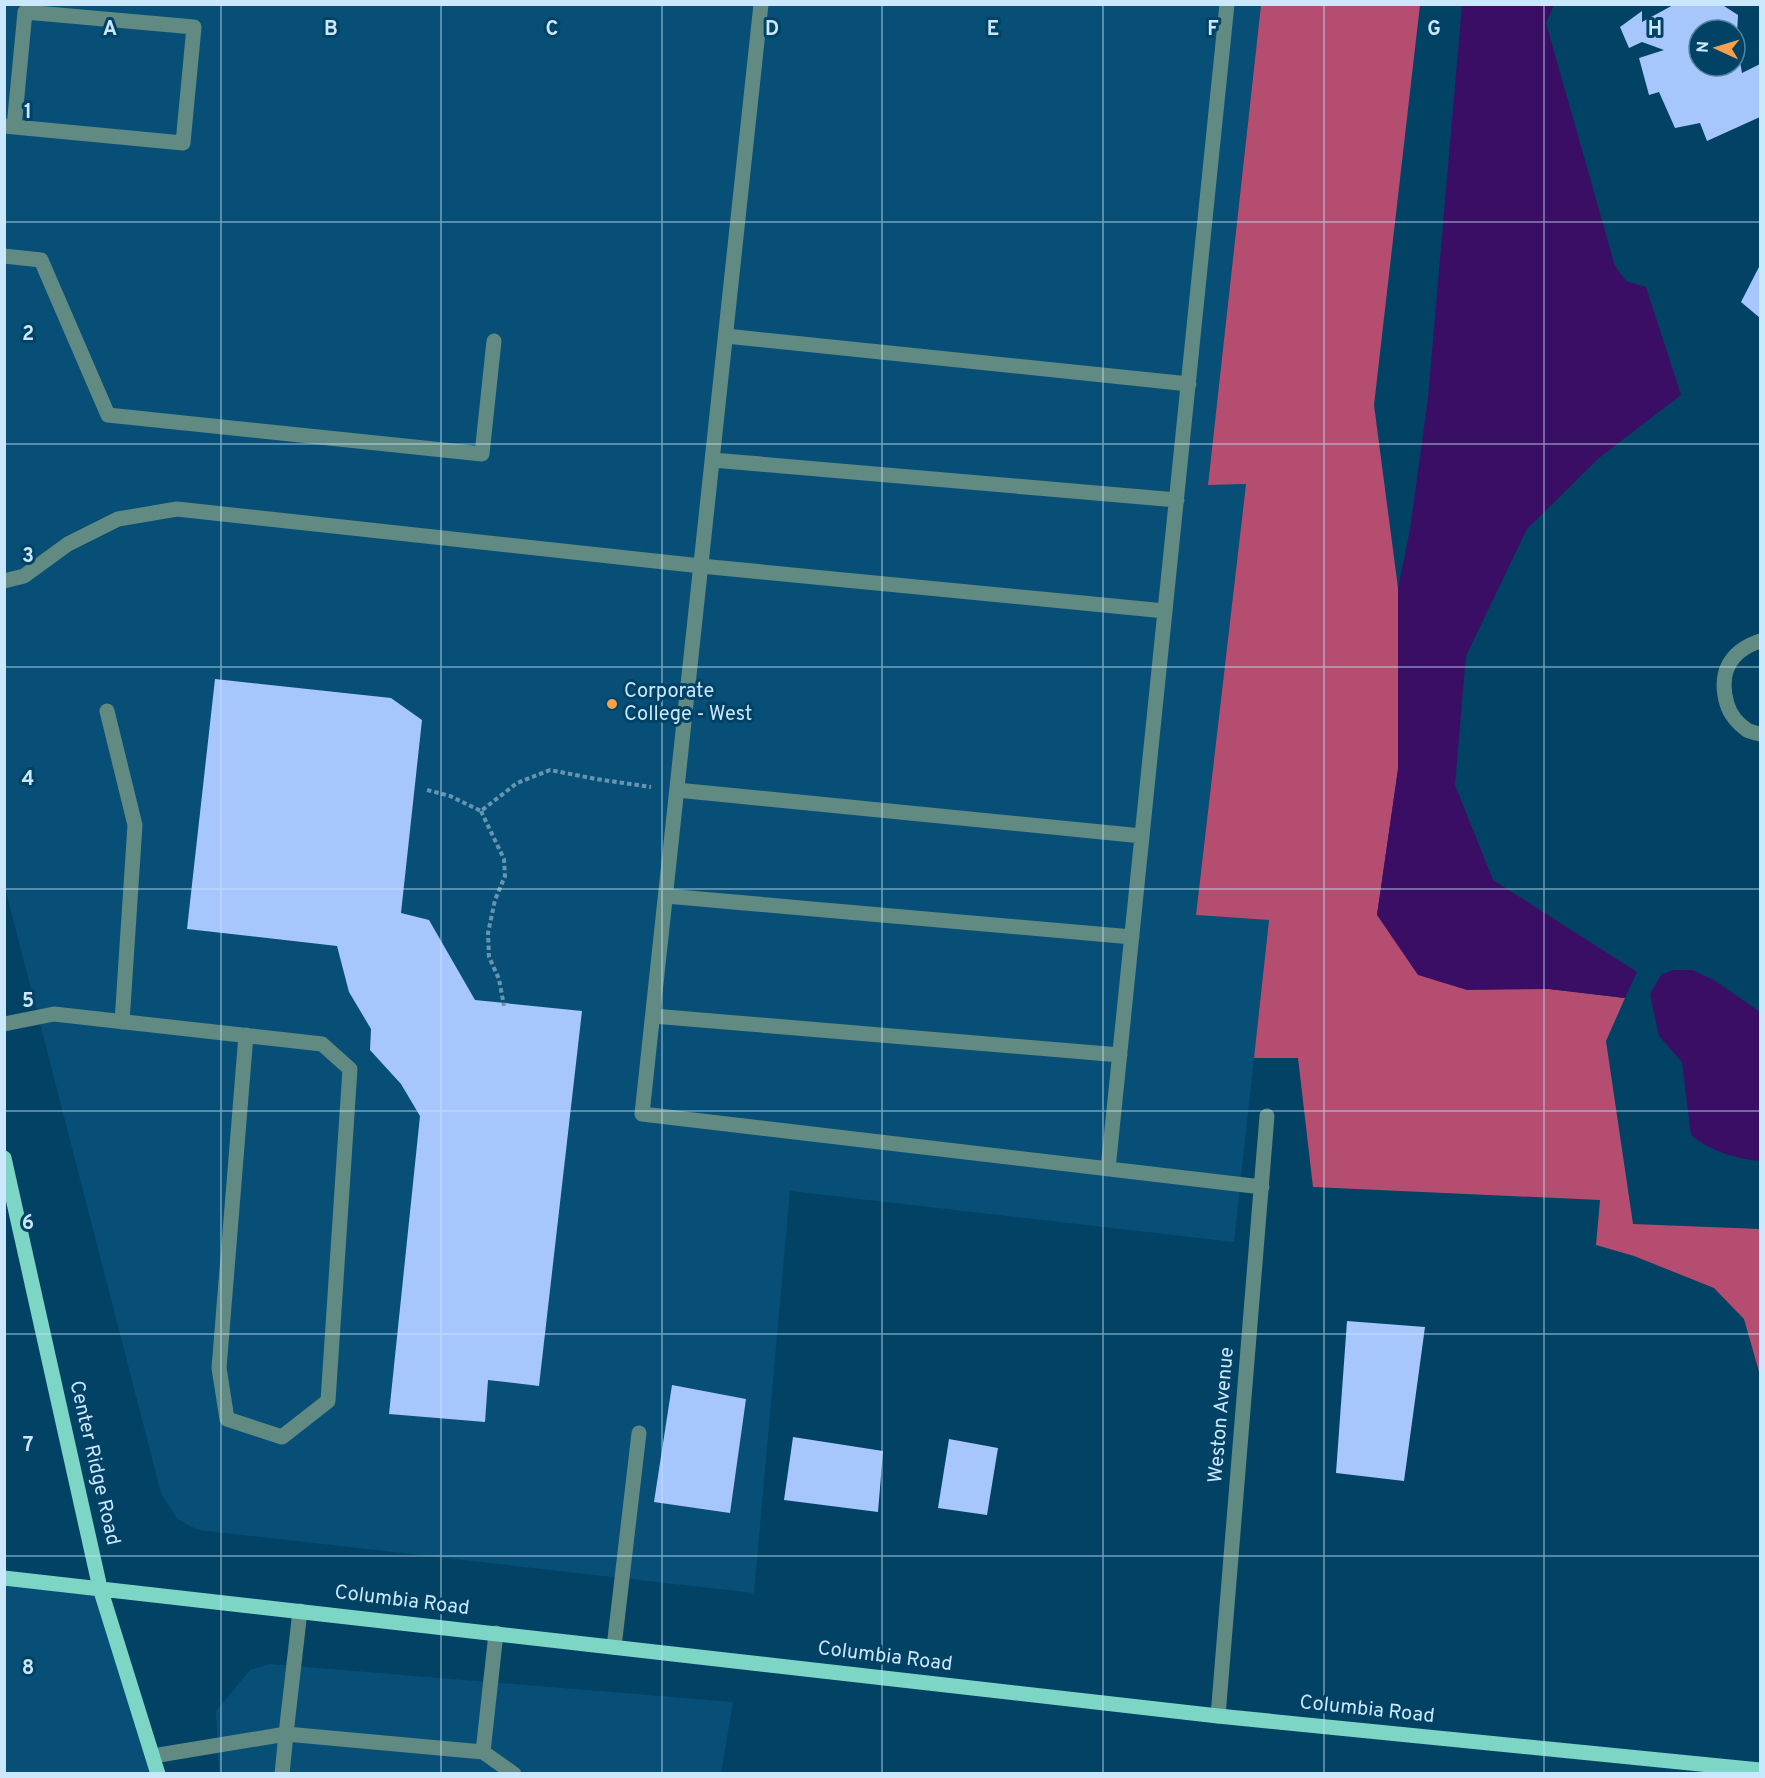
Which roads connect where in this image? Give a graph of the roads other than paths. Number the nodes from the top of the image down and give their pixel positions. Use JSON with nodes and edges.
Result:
{"nodes":[{"id":1,"x":761,"y":4,"type":"edge"},
{"id":2,"x":1227,"y":4,"type":"edge"},
{"id":3,"x":9,"y":126,"type":"edge"},
{"id":4,"x":4,"y":256,"type":"edge"},
{"id":5,"x":726,"y":336,"type":"junction"},
{"id":6,"x":494,"y":341,"type":"dead end"},
{"id":7,"x":1189,"y":384,"type":"junction"},
{"id":8,"x":713,"y":459,"type":"junction"},
{"id":9,"x":1177,"y":500,"type":"junction"},
{"id":10,"x":701,"y":567,"type":"junction"},
{"id":11,"x":4,"y":581,"type":"edge"},
{"id":12,"x":1165,"y":611,"type":"junction"},
{"id":13,"x":1761,"y":641,"type":"edge"},
{"id":14,"x":107,"y":711,"type":"dead end"},
{"id":15,"x":1761,"y":734,"type":"edge"},
{"id":16,"x":677,"y":790,"type":"junction"},
{"id":17,"x":1142,"y":836,"type":"junction"},
{"id":18,"x":666,"y":896,"type":"junction"},
{"id":19,"x":1132,"y":937,"type":"junction"},
{"id":20,"x":653,"y":1016,"type":"junction"},
{"id":21,"x":122,"y":1022,"type":"junction"},
{"id":22,"x":4,"y":1024,"type":"edge"},
{"id":23,"x":246,"y":1035,"type":"junction"},
{"id":24,"x":1120,"y":1055,"type":"junction"},
{"id":25,"x":1267,"y":1116,"type":"dead end"},
{"id":26,"x":4,"y":1158,"type":"edge"},
{"id":27,"x":1108,"y":1169,"type":"junction"},
{"id":28,"x":1262,"y":1187,"type":"junction"},
{"id":29,"x":639,"y":1433,"type":"dead end"},
{"id":30,"x":4,"y":1578,"type":"edge"},
{"id":31,"x":100,"y":1588,"type":"junction"},
{"id":32,"x":300,"y":1611,"type":"junction"},
{"id":33,"x":495,"y":1633,"type":"junction"},
{"id":34,"x":614,"y":1647,"type":"junction"},
{"id":35,"x":1218,"y":1716,"type":"junction"},
{"id":36,"x":286,"y":1734,"type":"junction"},
{"id":37,"x":483,"y":1752,"type":"junction"},
{"id":38,"x":153,"y":1756,"type":"junction"},
{"id":39,"x":1761,"y":1770,"type":"edge"},
{"id":40,"x":158,"y":1773,"type":"edge"},
{"id":41,"x":282,"y":1773,"type":"edge"},
{"id":42,"x":514,"y":1773,"type":"edge"}],
"edges":[{"from":1,"to":5,"type":"street"},
{"from":2,"to":7,"type":"street"},
{"from":3,"to":3,"type":"street"},
{"from":4,"to":6,"type":"street"},
{"from":5,"to":7,"type":"street"},
{"from":5,"to":8,"type":"street"},
{"from":7,"to":9,"type":"street"},
{"from":8,"to":9,"type":"street"},
{"from":8,"to":10,"type":"street"},
{"from":9,"to":12,"type":"street"},
{"from":10,"to":11,"type":"street"},
{"from":10,"to":12,"type":"street"},
{"from":10,"to":16,"type":"street"},
{"from":12,"to":17,"type":"street"},
{"from":13,"to":15,"type":"street"},
{"from":14,"to":21,"type":"street"},
{"from":16,"to":17,"type":"street"},
{"from":16,"to":18,"type":"street"},
{"from":17,"to":19,"type":"street"},
{"from":18,"to":19,"type":"street"},
{"from":18,"to":20,"type":"street"},
{"from":19,"to":24,"type":"street"},
{"from":20,"to":24,"type":"street"},
{"from":20,"to":27,"type":"street"},
{"from":21,"to":22,"type":"street"},
{"from":21,"to":23,"type":"street"},
{"from":23,"to":23,"type":"street"},
{"from":24,"to":27,"type":"street"},
{"from":25,"to":28,"type":"street","name":"Weston Avenue"},
{"from":26,"to":31,"type":"main road","name":"Center Ridge Road"},
{"from":27,"to":28,"type":"street"},
{"from":28,"to":35,"type":"street","name":"Weston Avenue"},
{"from":29,"to":34,"type":"street"},
{"from":30,"to":31,"type":"main road","name":"Columbia Road"},
{"from":31,"to":32,"type":"main road","name":"Columbia Road"},
{"from":31,"to":38,"type":"main road","name":"Center Ridge Road"},
{"from":32,"to":33,"type":"main road","name":"Columbia Road"},
{"from":32,"to":36,"type":"street"},
{"from":33,"to":34,"type":"main road","name":"Columbia Road"},
{"from":33,"to":37,"type":"street"},
{"from":34,"to":35,"type":"main road","name":"Columbia Road"},
{"from":35,"to":39,"type":"main road","name":"Columbia Road"},
{"from":36,"to":37,"type":"street"},
{"from":36,"to":38,"type":"street"},
{"from":36,"to":41,"type":"street"},
{"from":37,"to":42,"type":"street"},
{"from":38,"to":40,"type":"main road","name":"Center Ridge Road"}]}
